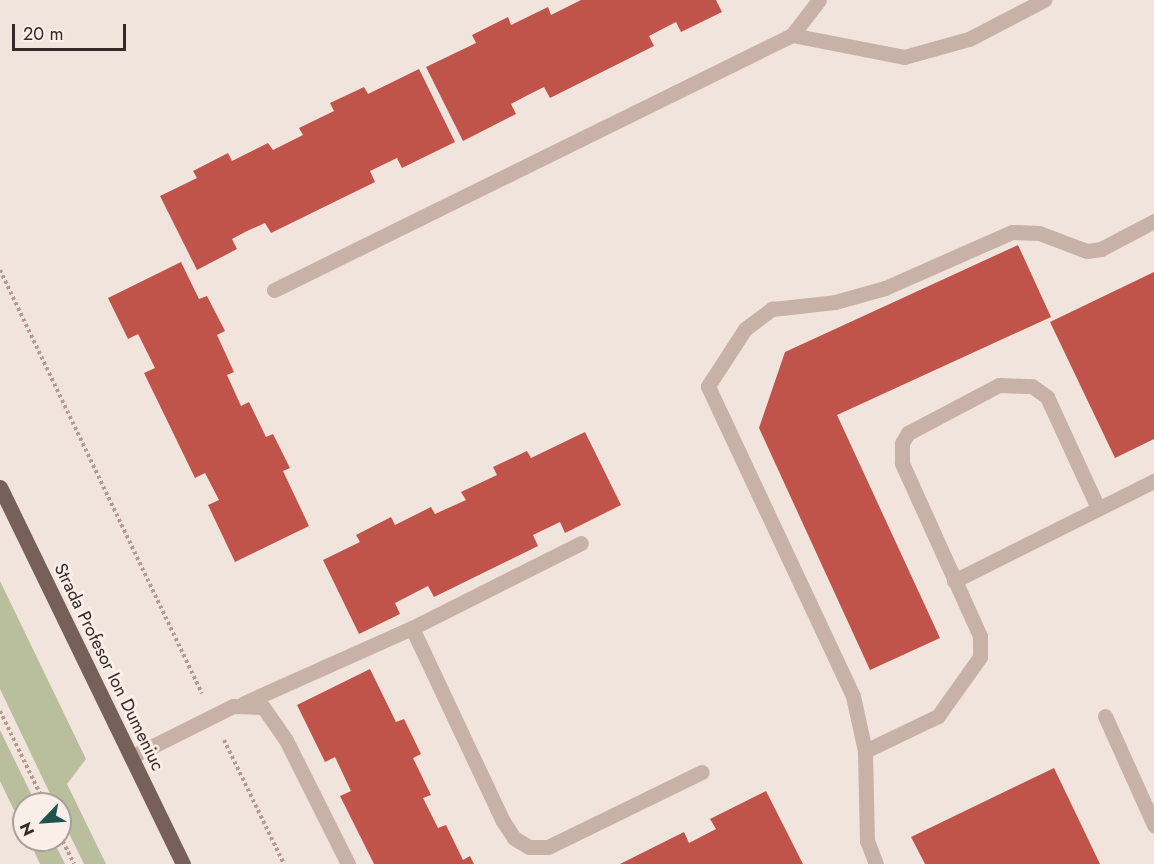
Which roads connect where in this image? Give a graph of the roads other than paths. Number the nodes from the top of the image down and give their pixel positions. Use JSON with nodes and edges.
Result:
{"nodes":[{"id":1,"x":819,"y":0,"type":"edge"},
{"id":2,"x":1044,"y":0,"type":"edge"},
{"id":3,"x":792,"y":35,"type":"junction"},
{"id":4,"x":1154,"y":221,"type":"edge"},
{"id":5,"x":274,"y":290,"type":"dead end"},
{"id":6,"x":1154,"y":481,"type":"edge"},
{"id":7,"x":0,"y":487,"type":"edge"},
{"id":8,"x":1098,"y":508,"type":"junction"},
{"id":9,"x":581,"y":543,"type":"dead end"},
{"id":10,"x":954,"y":580,"type":"junction"},
{"id":11,"x":412,"y":628,"type":"junction"},
{"id":12,"x":244,"y":703,"type":"junction"},
{"id":13,"x":1105,"y":716,"type":"dead end"},
{"id":14,"x":865,"y":751,"type":"junction"},
{"id":15,"x":131,"y":757,"type":"junction"},
{"id":16,"x":702,"y":772,"type":"dead end"},
{"id":17,"x":1154,"y":825,"type":"edge"},
{"id":18,"x":183,"y":864,"type":"edge"},
{"id":19,"x":348,"y":864,"type":"edge"},
{"id":20,"x":876,"y":864,"type":"edge"}],
"edges":[{"from":1,"to":3,"type":"lane"},
{"from":2,"to":3,"type":"lane"},
{"from":3,"to":5,"type":"lane"},
{"from":4,"to":14,"type":"lane"},
{"from":6,"to":8,"type":"lane"},
{"from":7,"to":15,"type":"main road","name":"Strada Profesor Ion Dumeniuc"},
{"from":8,"to":10,"type":"lane"},
{"from":8,"to":10,"type":"lane"},
{"from":9,"to":11,"type":"lane"},
{"from":10,"to":14,"type":"lane"},
{"from":11,"to":12,"type":"lane"},
{"from":11,"to":16,"type":"lane"},
{"from":12,"to":15,"type":"lane"},
{"from":12,"to":19,"type":"lane"},
{"from":13,"to":17,"type":"lane"},
{"from":14,"to":20,"type":"lane"},
{"from":15,"to":18,"type":"main road","name":"Strada Profesor Ion Dumeniuc"}]}
